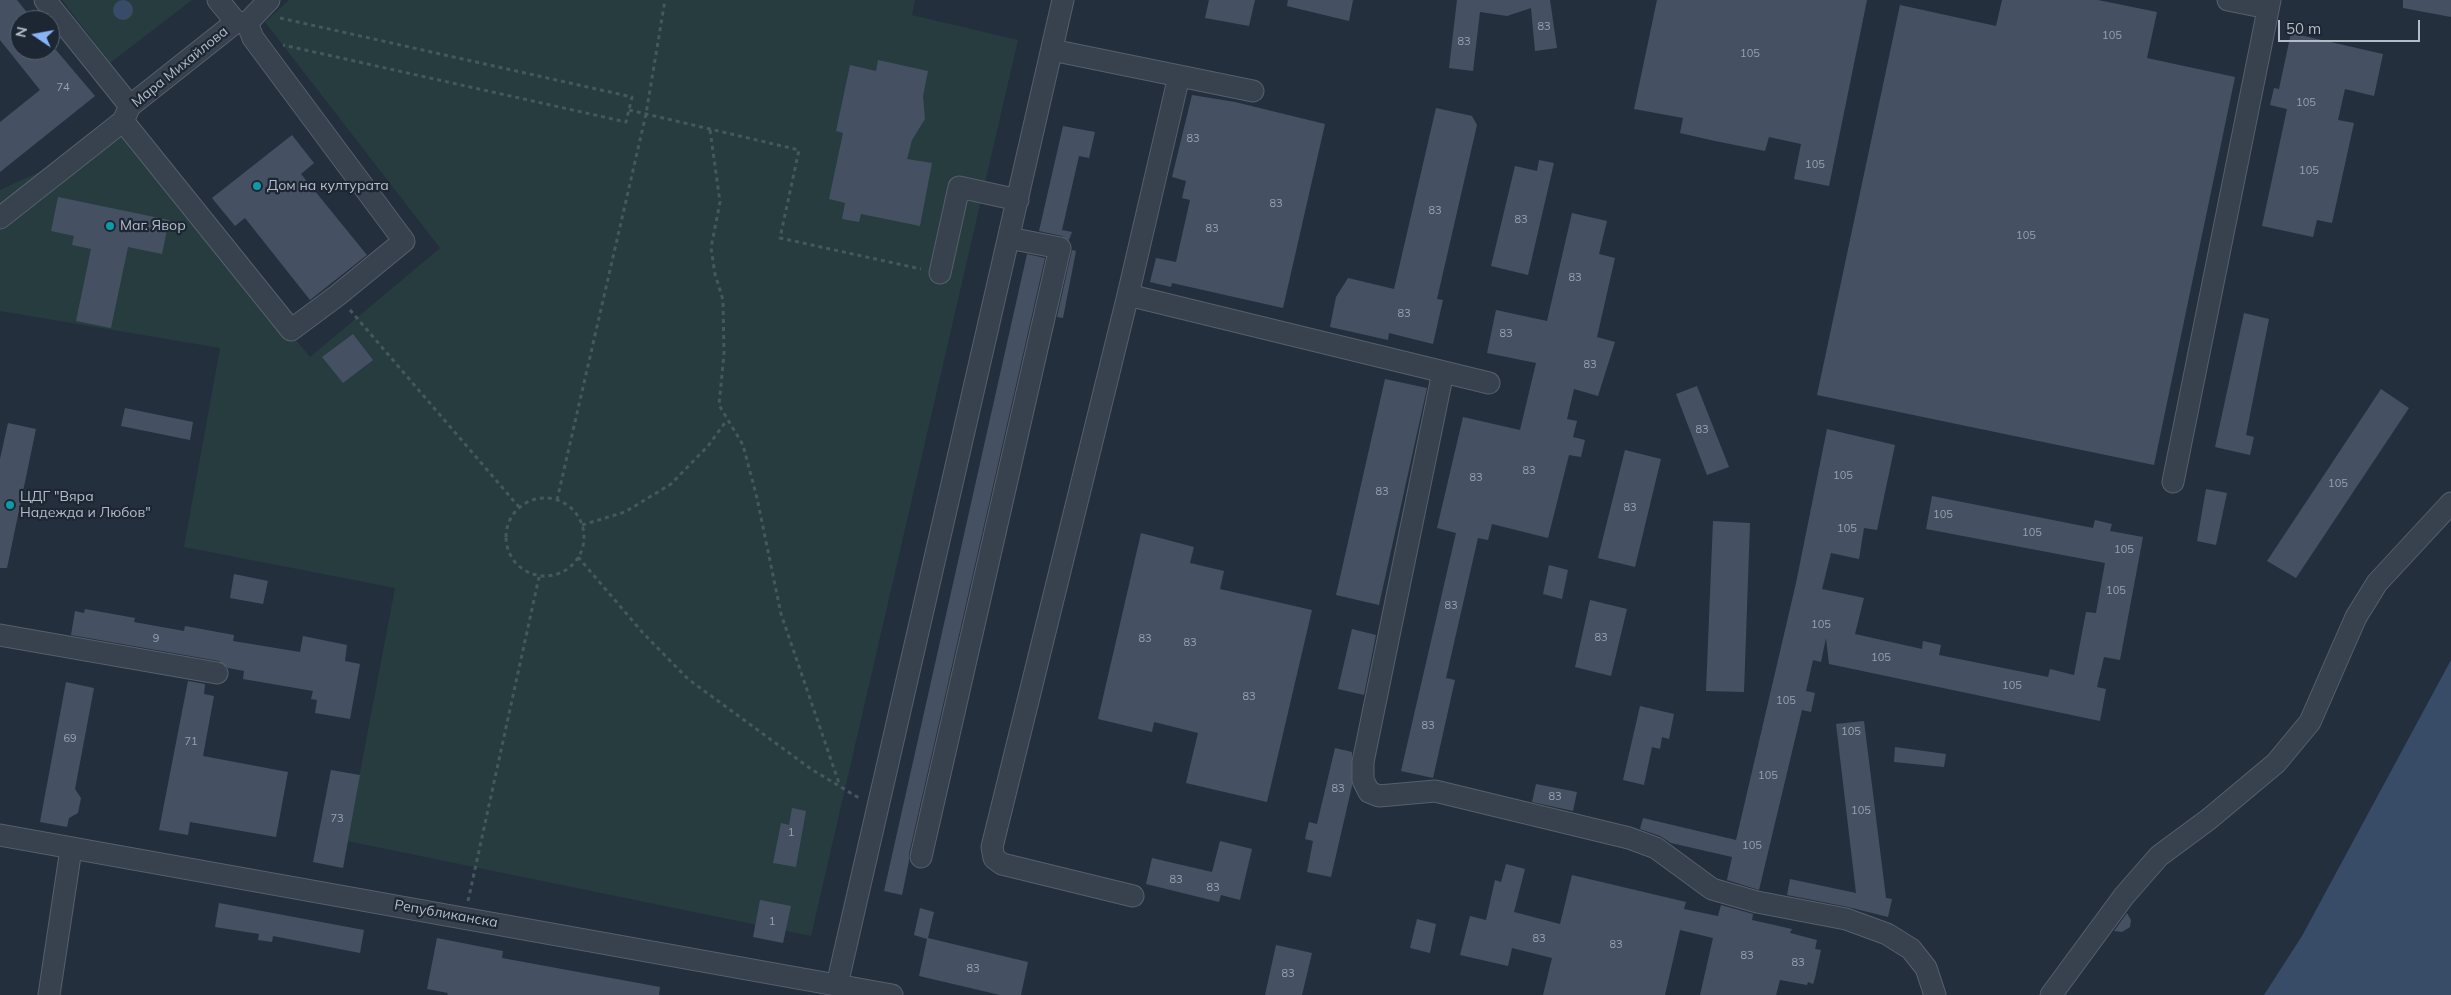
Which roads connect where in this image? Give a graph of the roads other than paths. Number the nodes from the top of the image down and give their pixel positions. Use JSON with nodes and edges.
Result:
{"nodes":[{"id":1,"x":45,"y":0,"type":"edge"},
{"id":2,"x":218,"y":0,"type":"edge"},
{"id":3,"x":1063,"y":0,"type":"edge"},
{"id":4,"x":2228,"y":0,"type":"edge"},
{"id":5,"x":2269,"y":4,"type":"edge"},
{"id":6,"x":252,"y":19,"type":"edge"},
{"id":7,"x":1052,"y":50,"type":"junction"},
{"id":8,"x":1179,"y":76,"type":"junction"},
{"id":9,"x":1253,"y":91,"type":"dead end"},
{"id":10,"x":126,"y":113,"type":"junction"},
{"id":11,"x":1018,"y":200,"type":"junction"},
{"id":12,"x":0,"y":218,"type":"edge"},
{"id":13,"x":1009,"y":238,"type":"junction"},
{"id":14,"x":940,"y":273,"type":"road end"},
{"id":15,"x":1128,"y":295,"type":"junction"},
{"id":16,"x":1444,"y":372,"type":"junction"},
{"id":17,"x":1489,"y":383,"type":"dead end"},
{"id":18,"x":2172,"y":482,"type":"dead end"},
{"id":19,"x":2451,"y":503,"type":"edge"},
{"id":20,"x":0,"y":635,"type":"edge"},
{"id":21,"x":217,"y":673,"type":"dead end"},
{"id":22,"x":0,"y":835,"type":"edge"},
{"id":23,"x":71,"y":849,"type":"junction"},
{"id":24,"x":920,"y":857,"type":"dead end"},
{"id":25,"x":1133,"y":896,"type":"dead end"},
{"id":26,"x":837,"y":985,"type":"junction"},
{"id":27,"x":49,"y":995,"type":"edge"},
{"id":28,"x":892,"y":995,"type":"edge"},
{"id":29,"x":1935,"y":995,"type":"edge"},
{"id":30,"x":2051,"y":995,"type":"edge"}],
"edges":[{"from":1,"to":10,"type":"street"},
{"from":2,"to":6,"type":"street"},
{"from":3,"to":7,"type":"street"},
{"from":4,"to":5,"type":"street"},
{"from":5,"to":18,"type":"street"},
{"from":6,"to":10,"type":"street","name":"Мара Михайлова"},
{"from":6,"to":10,"type":"street"},
{"from":7,"to":8,"type":"street"},
{"from":7,"to":11,"type":"street"},
{"from":8,"to":9,"type":"street"},
{"from":8,"to":15,"type":"street"},
{"from":10,"to":12,"type":"street","name":"Мара Михайлова"},
{"from":11,"to":13,"type":"street"},
{"from":11,"to":14,"type":"street"},
{"from":13,"to":24,"type":"street"},
{"from":13,"to":26,"type":"street"},
{"from":15,"to":16,"type":"street"},
{"from":15,"to":25,"type":"street"},
{"from":16,"to":17,"type":"street"},
{"from":16,"to":29,"type":"street"},
{"from":19,"to":30,"type":"street"},
{"from":20,"to":21,"type":"street"},
{"from":22,"to":23,"type":"street","name":"Републиканска"},
{"from":23,"to":26,"type":"street","name":"Републиканска"},
{"from":23,"to":27,"type":"street"},
{"from":26,"to":28,"type":"street","name":"Републиканска"}]}
